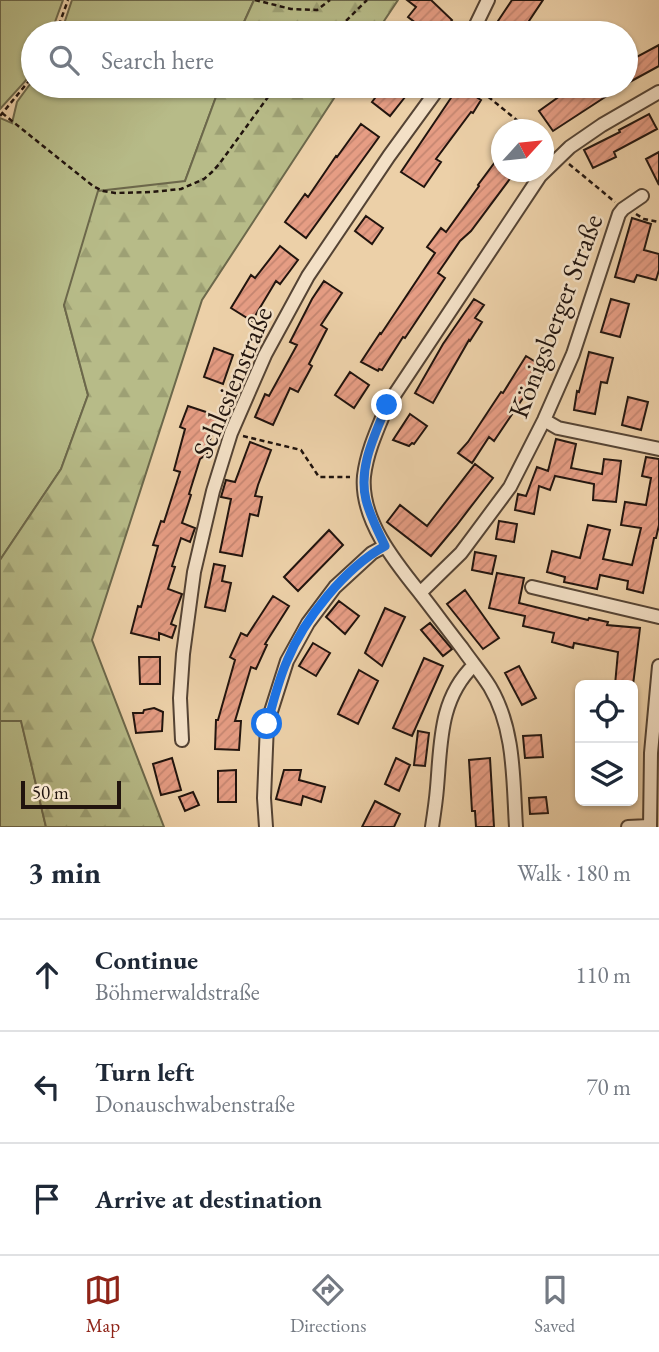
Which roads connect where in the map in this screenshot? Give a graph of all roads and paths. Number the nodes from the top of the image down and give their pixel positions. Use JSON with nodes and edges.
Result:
{"nodes":[{"id":1,"x":68,"y":0,"type":"edge"},
{"id":2,"x":255,"y":0,"type":"edge"},
{"id":3,"x":330,"y":0,"type":"edge"},
{"id":4,"x":367,"y":0,"type":"edge"},
{"id":5,"x":488,"y":0,"type":"edge"},
{"id":6,"x":60,"y":21,"type":"edge"},
{"id":7,"x":346,"y":21,"type":"edge"},
{"id":8,"x":478,"y":21,"type":"edge"},
{"id":9,"x":21,"y":91,"type":"edge"},
{"id":10,"x":659,"y":92,"type":"edge"},
{"id":11,"x":267,"y":98,"type":"edge"},
{"id":12,"x":431,"y":98,"type":"edge"},
{"id":13,"x":490,"y":98,"type":"edge"},
{"id":14,"x":1,"y":115,"type":"edge"},
{"id":15,"x":516,"y":119,"type":"edge"},
{"id":16,"x":566,"y":161,"type":"dead end"},
{"id":17,"x":642,"y":196,"type":"dead end"},
{"id":18,"x":616,"y":203,"type":"dead end"},
{"id":19,"x":636,"y":214,"type":"dead end"},
{"id":20,"x":659,"y":222,"type":"edge"},
{"id":21,"x":544,"y":420,"type":"junction"},
{"id":22,"x":246,"y":437,"type":"dead end"},
{"id":23,"x":659,"y":449,"type":"edge"},
{"id":24,"x":354,"y":477,"type":"dead end"},
{"id":25,"x":385,"y":546,"type":"junction"},
{"id":26,"x":532,"y":587,"type":"dead end"},
{"id":27,"x":420,"y":593,"type":"junction"},
{"id":28,"x":659,"y":617,"type":"edge"},
{"id":29,"x":474,"y":665,"type":"junction"},
{"id":30,"x":659,"y":666,"type":"edge"},
{"id":31,"x":181,"y":740,"type":"dead end"},
{"id":32,"x":650,"y":826,"type":"edge"},
{"id":33,"x":265,"y":827,"type":"edge"},
{"id":34,"x":432,"y":827,"type":"edge"},
{"id":35,"x":516,"y":827,"type":"edge"},
{"id":36,"x":628,"y":827,"type":"edge"}],
"edges":[{"from":1,"to":6,"type":"path"},
{"from":2,"to":3,"type":"path"},
{"from":4,"to":7,"type":"path"},
{"from":5,"to":8,"type":"street"},
{"from":9,"to":14,"type":"path"},
{"from":10,"to":25,"type":"street"},
{"from":11,"to":14,"type":"path"},
{"from":12,"to":31,"type":"street","name":"Schlesienstraße"},
{"from":13,"to":15,"type":"path"},
{"from":16,"to":18,"type":"path"},
{"from":17,"to":21,"type":"street","name":"Königsberger Straße"},
{"from":19,"to":20,"type":"path"},
{"from":21,"to":23,"type":"street"},
{"from":21,"to":27,"type":"street","name":"Königsberger Straße"},
{"from":22,"to":24,"type":"path"},
{"from":25,"to":27,"type":"street"},
{"from":25,"to":33,"type":"street"},
{"from":26,"to":28,"type":"street"},
{"from":27,"to":29,"type":"street"},
{"from":29,"to":34,"type":"street"},
{"from":29,"to":35,"type":"street"},
{"from":30,"to":32,"type":"street"},
{"from":32,"to":36,"type":"street"}]}
